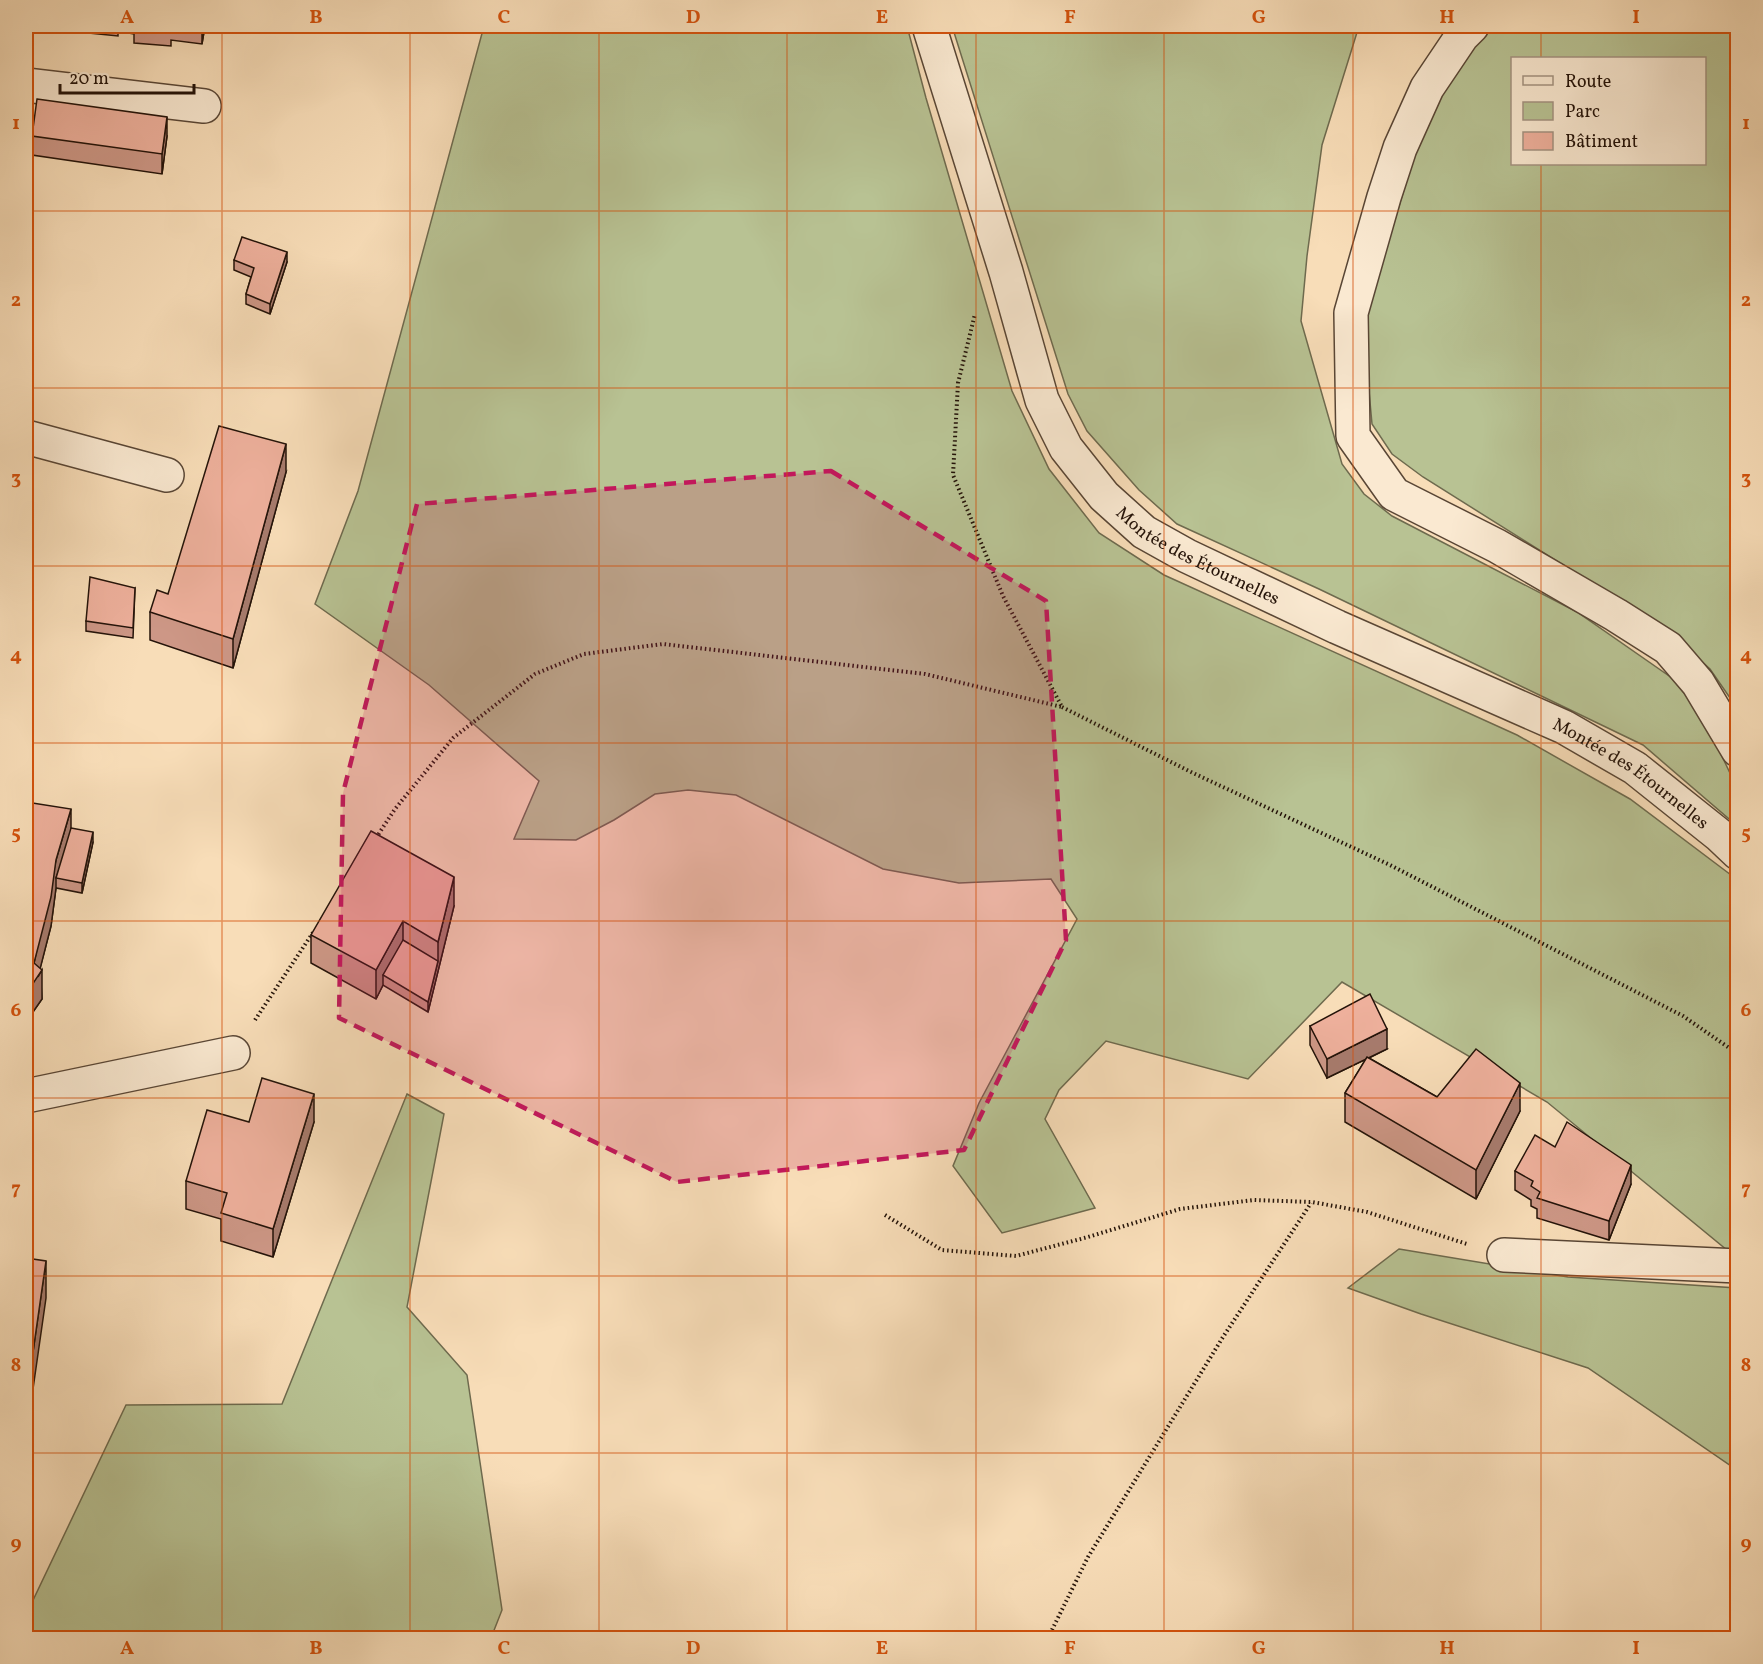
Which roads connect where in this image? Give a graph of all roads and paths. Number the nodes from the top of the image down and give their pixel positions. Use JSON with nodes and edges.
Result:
{"nodes":[{"id":1,"x":929,"y":26,"type":"edge"},
{"id":2,"x":1472,"y":26,"type":"edge"},
{"id":3,"x":26,"y":85,"type":"edge"},
{"id":4,"x":204,"y":106,"type":"dead end"},
{"id":5,"x":1006,"y":272,"type":"junction"},
{"id":6,"x":26,"y":437,"type":"edge"},
{"id":7,"x":167,"y":475,"type":"dead end"},
{"id":8,"x":1062,"y":706,"type":"junction"},
{"id":9,"x":1737,"y":750,"type":"edge"},
{"id":10,"x":375,"y":838,"type":"edge"},
{"id":11,"x":1737,"y":853,"type":"edge"},
{"id":12,"x":317,"y":926,"type":"edge"},
{"id":13,"x":233,"y":1053,"type":"joint"},
{"id":14,"x":1737,"y":1054,"type":"edge"},
{"id":15,"x":26,"y":1096,"type":"edge"},
{"id":16,"x":1312,"y":1202,"type":"junction"},
{"id":17,"x":885,"y":1215,"type":"dead end"},
{"id":18,"x":1504,"y":1255,"type":"joint"},
{"id":19,"x":1737,"y":1266,"type":"edge"},
{"id":20,"x":1048,"y":1638,"type":"edge"}],
"edges":[{"from":1,"to":5,"type":"street","name":"Montée des Étournelles"},
{"from":2,"to":9,"type":"street"},
{"from":3,"to":4,"type":"street"},
{"from":5,"to":8,"type":"path"},
{"from":5,"to":11,"type":"street","name":"Montée des Étournelles"},
{"from":6,"to":7,"type":"street"},
{"from":8,"to":10,"type":"path"},
{"from":8,"to":14,"type":"path"},
{"from":12,"to":13,"type":"path"},
{"from":13,"to":15,"type":"street"},
{"from":16,"to":17,"type":"path"},
{"from":16,"to":18,"type":"path"},
{"from":16,"to":20,"type":"path"},
{"from":18,"to":19,"type":"street"}]}
